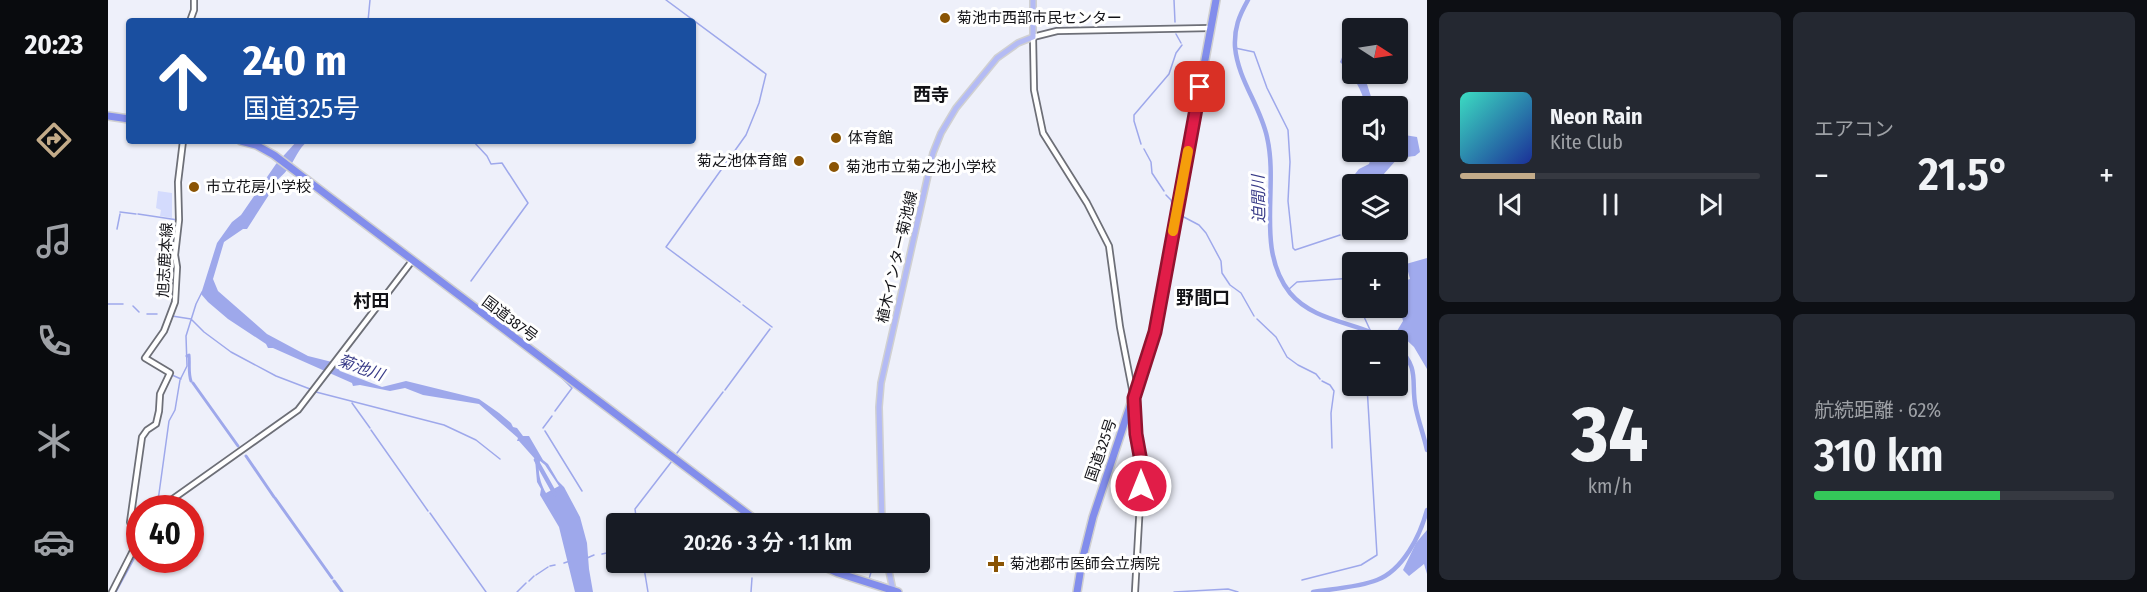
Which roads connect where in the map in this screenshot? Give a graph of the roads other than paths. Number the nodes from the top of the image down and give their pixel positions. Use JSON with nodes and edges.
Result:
{"nodes":[{"id":1,"x":194,"y":0,"type":"edge"},
{"id":2,"x":1033,"y":0,"type":"edge"},
{"id":3,"x":1216,"y":0,"type":"edge"},
{"id":4,"x":191,"y":18,"type":"edge"},
{"id":5,"x":1211,"y":28,"type":"junction"},
{"id":6,"x":1033,"y":37,"type":"junction"},
{"id":7,"x":108,"y":116,"type":"edge"},
{"id":8,"x":126,"y":119,"type":"edge"},
{"id":9,"x":183,"y":144,"type":"edge"},
{"id":10,"x":253,"y":144,"type":"edge"},
{"id":11,"x":412,"y":261,"type":"junction"},
{"id":12,"x":1134,"y":398,"type":"junction"},
{"id":13,"x":134,"y":495,"type":"edge"},
{"id":14,"x":180,"y":495,"type":"edge"},
{"id":15,"x":746,"y":513,"type":"edge"},
{"id":16,"x":882,"y":513,"type":"edge"},
{"id":17,"x":126,"y":563,"type":"edge"},
{"id":18,"x":839,"y":573,"type":"edge"},
{"id":19,"x":890,"y":573,"type":"edge"},
{"id":20,"x":112,"y":592,"type":"edge"},
{"id":21,"x":894,"y":592,"type":"edge"},
{"id":22,"x":1077,"y":592,"type":"edge"},
{"id":23,"x":1135,"y":592,"type":"edge"}],
"edges":[{"from":1,"to":4,"type":"street"},
{"from":2,"to":6,"type":"main road"},
{"from":3,"to":5,"type":"highway","name":"国道325号"},
{"from":5,"to":6,"type":"street"},
{"from":5,"to":12,"type":"highway","name":"国道325号"},
{"from":6,"to":12,"type":"street"},
{"from":6,"to":16,"type":"main road","name":"植木インター菊池線"},
{"from":7,"to":8,"type":"highway"},
{"from":9,"to":13,"type":"street","name":"旭志鹿本線"},
{"from":10,"to":11,"type":"highway","name":"国道387号"},
{"from":11,"to":14,"type":"street"},
{"from":11,"to":15,"type":"highway","name":"国道387号"},
{"from":12,"to":22,"type":"highway","name":"国道325号"},
{"from":12,"to":23,"type":"street"},
{"from":17,"to":20,"type":"street"},
{"from":18,"to":21,"type":"highway"},
{"from":19,"to":21,"type":"main road"}]}
